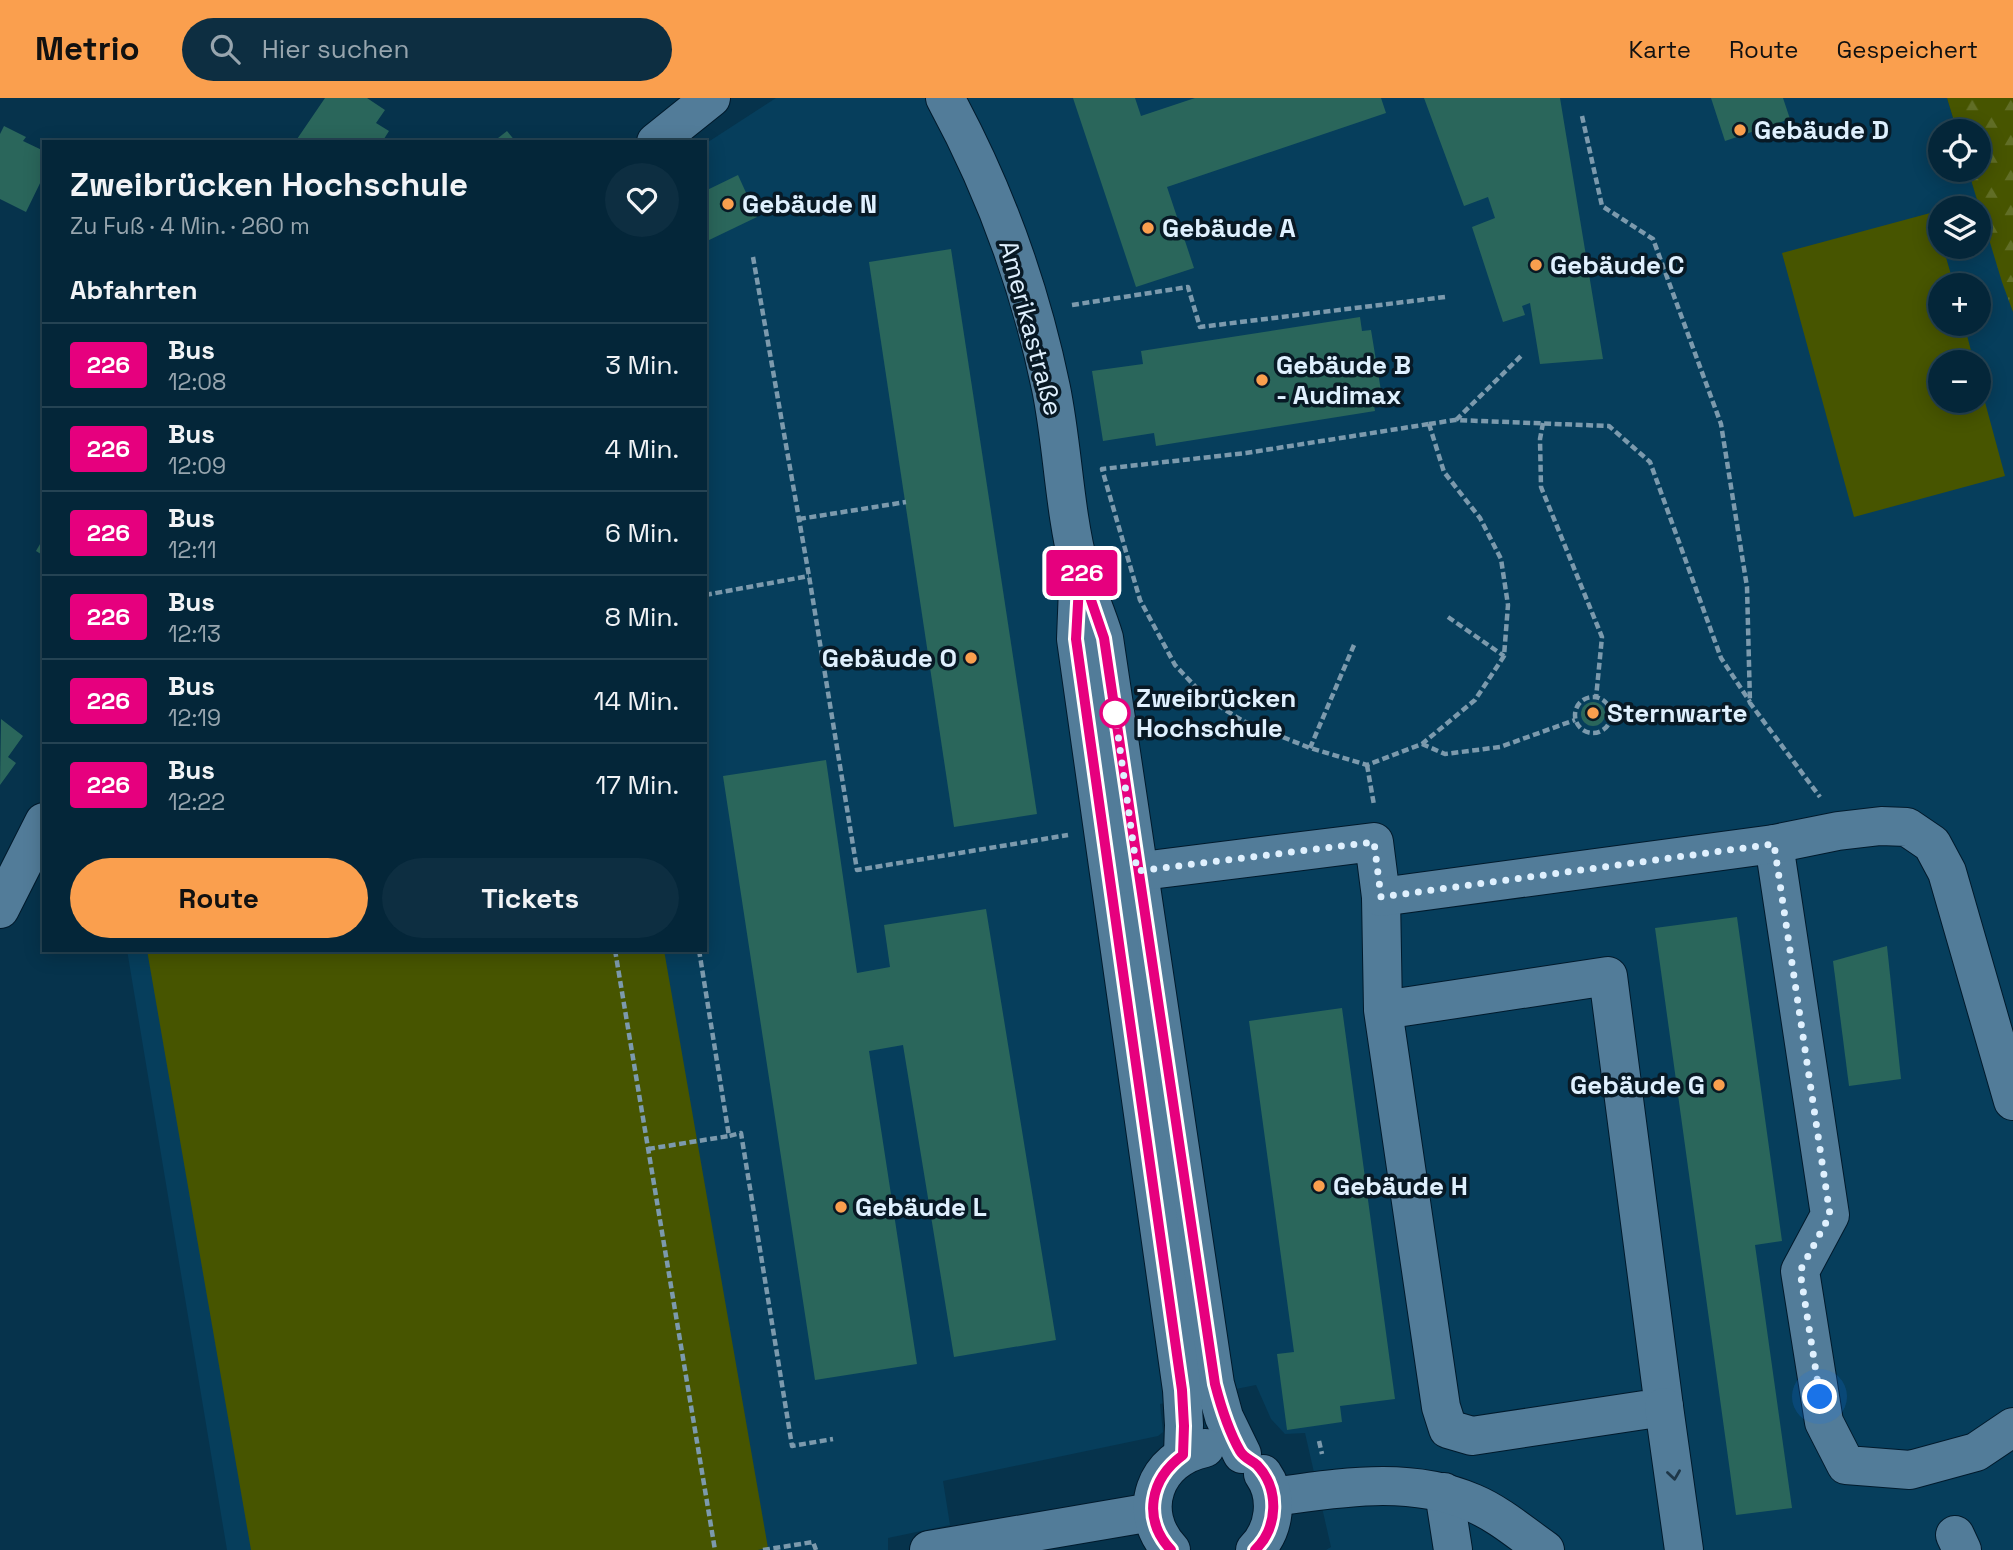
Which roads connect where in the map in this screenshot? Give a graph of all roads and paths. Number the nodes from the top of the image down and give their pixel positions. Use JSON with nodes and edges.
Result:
{"nodes":[{"id":1,"x":711,"y":98,"type":"edge"},
{"id":2,"x":945,"y":98,"type":"edge"},
{"id":3,"x":1582,"y":116,"type":"dead end"},
{"id":4,"x":658,"y":140,"type":"edge"},
{"id":5,"x":753,"y":257,"type":"dead end"},
{"id":6,"x":1445,"y":297,"type":"dead end"},
{"id":7,"x":1072,"y":305,"type":"dead end"},
{"id":8,"x":1522,"y":355,"type":"dead end"},
{"id":9,"x":1455,"y":420,"type":"junction"},
{"id":10,"x":1429,"y":424,"type":"junction"},
{"id":11,"x":1543,"y":424,"type":"junction"},
{"id":12,"x":906,"y":502,"type":"dead end"},
{"id":13,"x":799,"y":519,"type":"junction"},
{"id":14,"x":1080,"y":568,"type":"junction"},
{"id":15,"x":809,"y":576,"type":"junction"},
{"id":16,"x":707,"y":595,"type":"edge"},
{"id":17,"x":1448,"y":617,"type":"dead end"},
{"id":18,"x":1354,"y":645,"type":"dead end"},
{"id":19,"x":1504,"y":656,"type":"junction"},
{"id":20,"x":1596,"y":698,"type":"junction"},
{"id":21,"x":1750,"y":703,"type":"junction"},
{"id":22,"x":1575,"y":720,"type":"junction"},
{"id":23,"x":1422,"y":744,"type":"junction"},
{"id":24,"x":1310,"y":748,"type":"junction"},
{"id":25,"x":42,"y":826,"type":"edge"},
{"id":26,"x":1104,"y":829,"type":"junction"},
{"id":27,"x":1838,"y":831,"type":"junction"},
{"id":28,"x":1774,"y":844,"type":"junction"},
{"id":29,"x":1124,"y":873,"type":"junction"},
{"id":30,"x":1381,"y":897,"type":"junction"},
{"id":31,"x":0,"y":909,"type":"edge"},
{"id":32,"x":615,"y":952,"type":"edge"},
{"id":33,"x":699,"y":952,"type":"edge"},
{"id":34,"x":1383,"y":1010,"type":"junction"},
{"id":35,"x":2013,"y":1101,"type":"edge"},
{"id":36,"x":729,"y":1136,"type":"junction"},
{"id":37,"x":648,"y":1149,"type":"junction"},
{"id":38,"x":1664,"y":1407,"type":"junction"},
{"id":39,"x":2013,"y":1427,"type":"edge"},
{"id":40,"x":833,"y":1439,"type":"dead end"},
{"id":41,"x":1242,"y":1454,"type":"junction"},
{"id":42,"x":1183,"y":1455,"type":"junction"},
{"id":43,"x":1444,"y":1492,"type":"junction"},
{"id":44,"x":1273,"y":1497,"type":"junction"},
{"id":45,"x":1153,"y":1512,"type":"junction"},
{"id":46,"x":715,"y":1550,"type":"edge"},
{"id":47,"x":763,"y":1550,"type":"edge"},
{"id":48,"x":816,"y":1550,"type":"edge"},
{"id":49,"x":929,"y":1550,"type":"edge"},
{"id":50,"x":1171,"y":1550,"type":"edge"},
{"id":51,"x":1255,"y":1550,"type":"edge"},
{"id":52,"x":1453,"y":1550,"type":"edge"},
{"id":53,"x":1545,"y":1550,"type":"edge"},
{"id":54,"x":1684,"y":1550,"type":"edge"}],
"edges":[{"from":1,"to":4,"type":"street"},
{"from":2,"to":14,"type":"street","name":"Amerikastraße"},
{"from":3,"to":21,"type":"path"},
{"from":5,"to":13,"type":"path"},
{"from":6,"to":7,"type":"path"},
{"from":8,"to":9,"type":"path"},
{"from":9,"to":10,"type":"path"},
{"from":9,"to":11,"type":"path"},
{"from":10,"to":19,"type":"path"},
{"from":10,"to":24,"type":"path"},
{"from":11,"to":20,"type":"path"},
{"from":11,"to":21,"type":"path"},
{"from":12,"to":13,"type":"path"},
{"from":13,"to":15,"type":"path"},
{"from":14,"to":26,"type":"street","name":"Amerikastraße"},
{"from":14,"to":29,"type":"street","name":"Amerikastraße"},
{"from":15,"to":16,"type":"path"},
{"from":15,"to":26,"type":"path"},
{"from":17,"to":19,"type":"path"},
{"from":18,"to":24,"type":"path"},
{"from":19,"to":23,"type":"path"},
{"from":20,"to":22,"type":"path"},
{"from":20,"to":22,"type":"path"},
{"from":21,"to":27,"type":"path"},
{"from":22,"to":23,"type":"path"},
{"from":23,"to":24,"type":"path"},
{"from":25,"to":31,"type":"street"},
{"from":26,"to":29,"type":"street","name":"Amerikastraße"},
{"from":27,"to":28,"type":"street"},
{"from":27,"to":35,"type":"street"},
{"from":28,"to":30,"type":"street"},
{"from":28,"to":39,"type":"street"},
{"from":29,"to":30,"type":"street"},
{"from":29,"to":41,"type":"street","name":"Amerikastraße"},
{"from":29,"to":42,"type":"street","name":"Amerikastraße"},
{"from":30,"to":34,"type":"street"},
{"from":32,"to":37,"type":"path"},
{"from":33,"to":36,"type":"path"},
{"from":34,"to":38,"type":"street"},
{"from":34,"to":38,"type":"street"},
{"from":36,"to":37,"type":"path"},
{"from":36,"to":40,"type":"path"},
{"from":37,"to":46,"type":"path"},
{"from":38,"to":54,"type":"street","one_way":true},
{"from":41,"to":42,"type":"street"},
{"from":41,"to":44,"type":"street","name":"Amerikastraße"},
{"from":42,"to":45,"type":"street"},
{"from":43,"to":44,"type":"street"},
{"from":43,"to":52,"type":"street"},
{"from":43,"to":53,"type":"street"},
{"from":44,"to":51,"type":"street"},
{"from":45,"to":49,"type":"street"},
{"from":45,"to":50,"type":"street"},
{"from":47,"to":48,"type":"path"}]}
